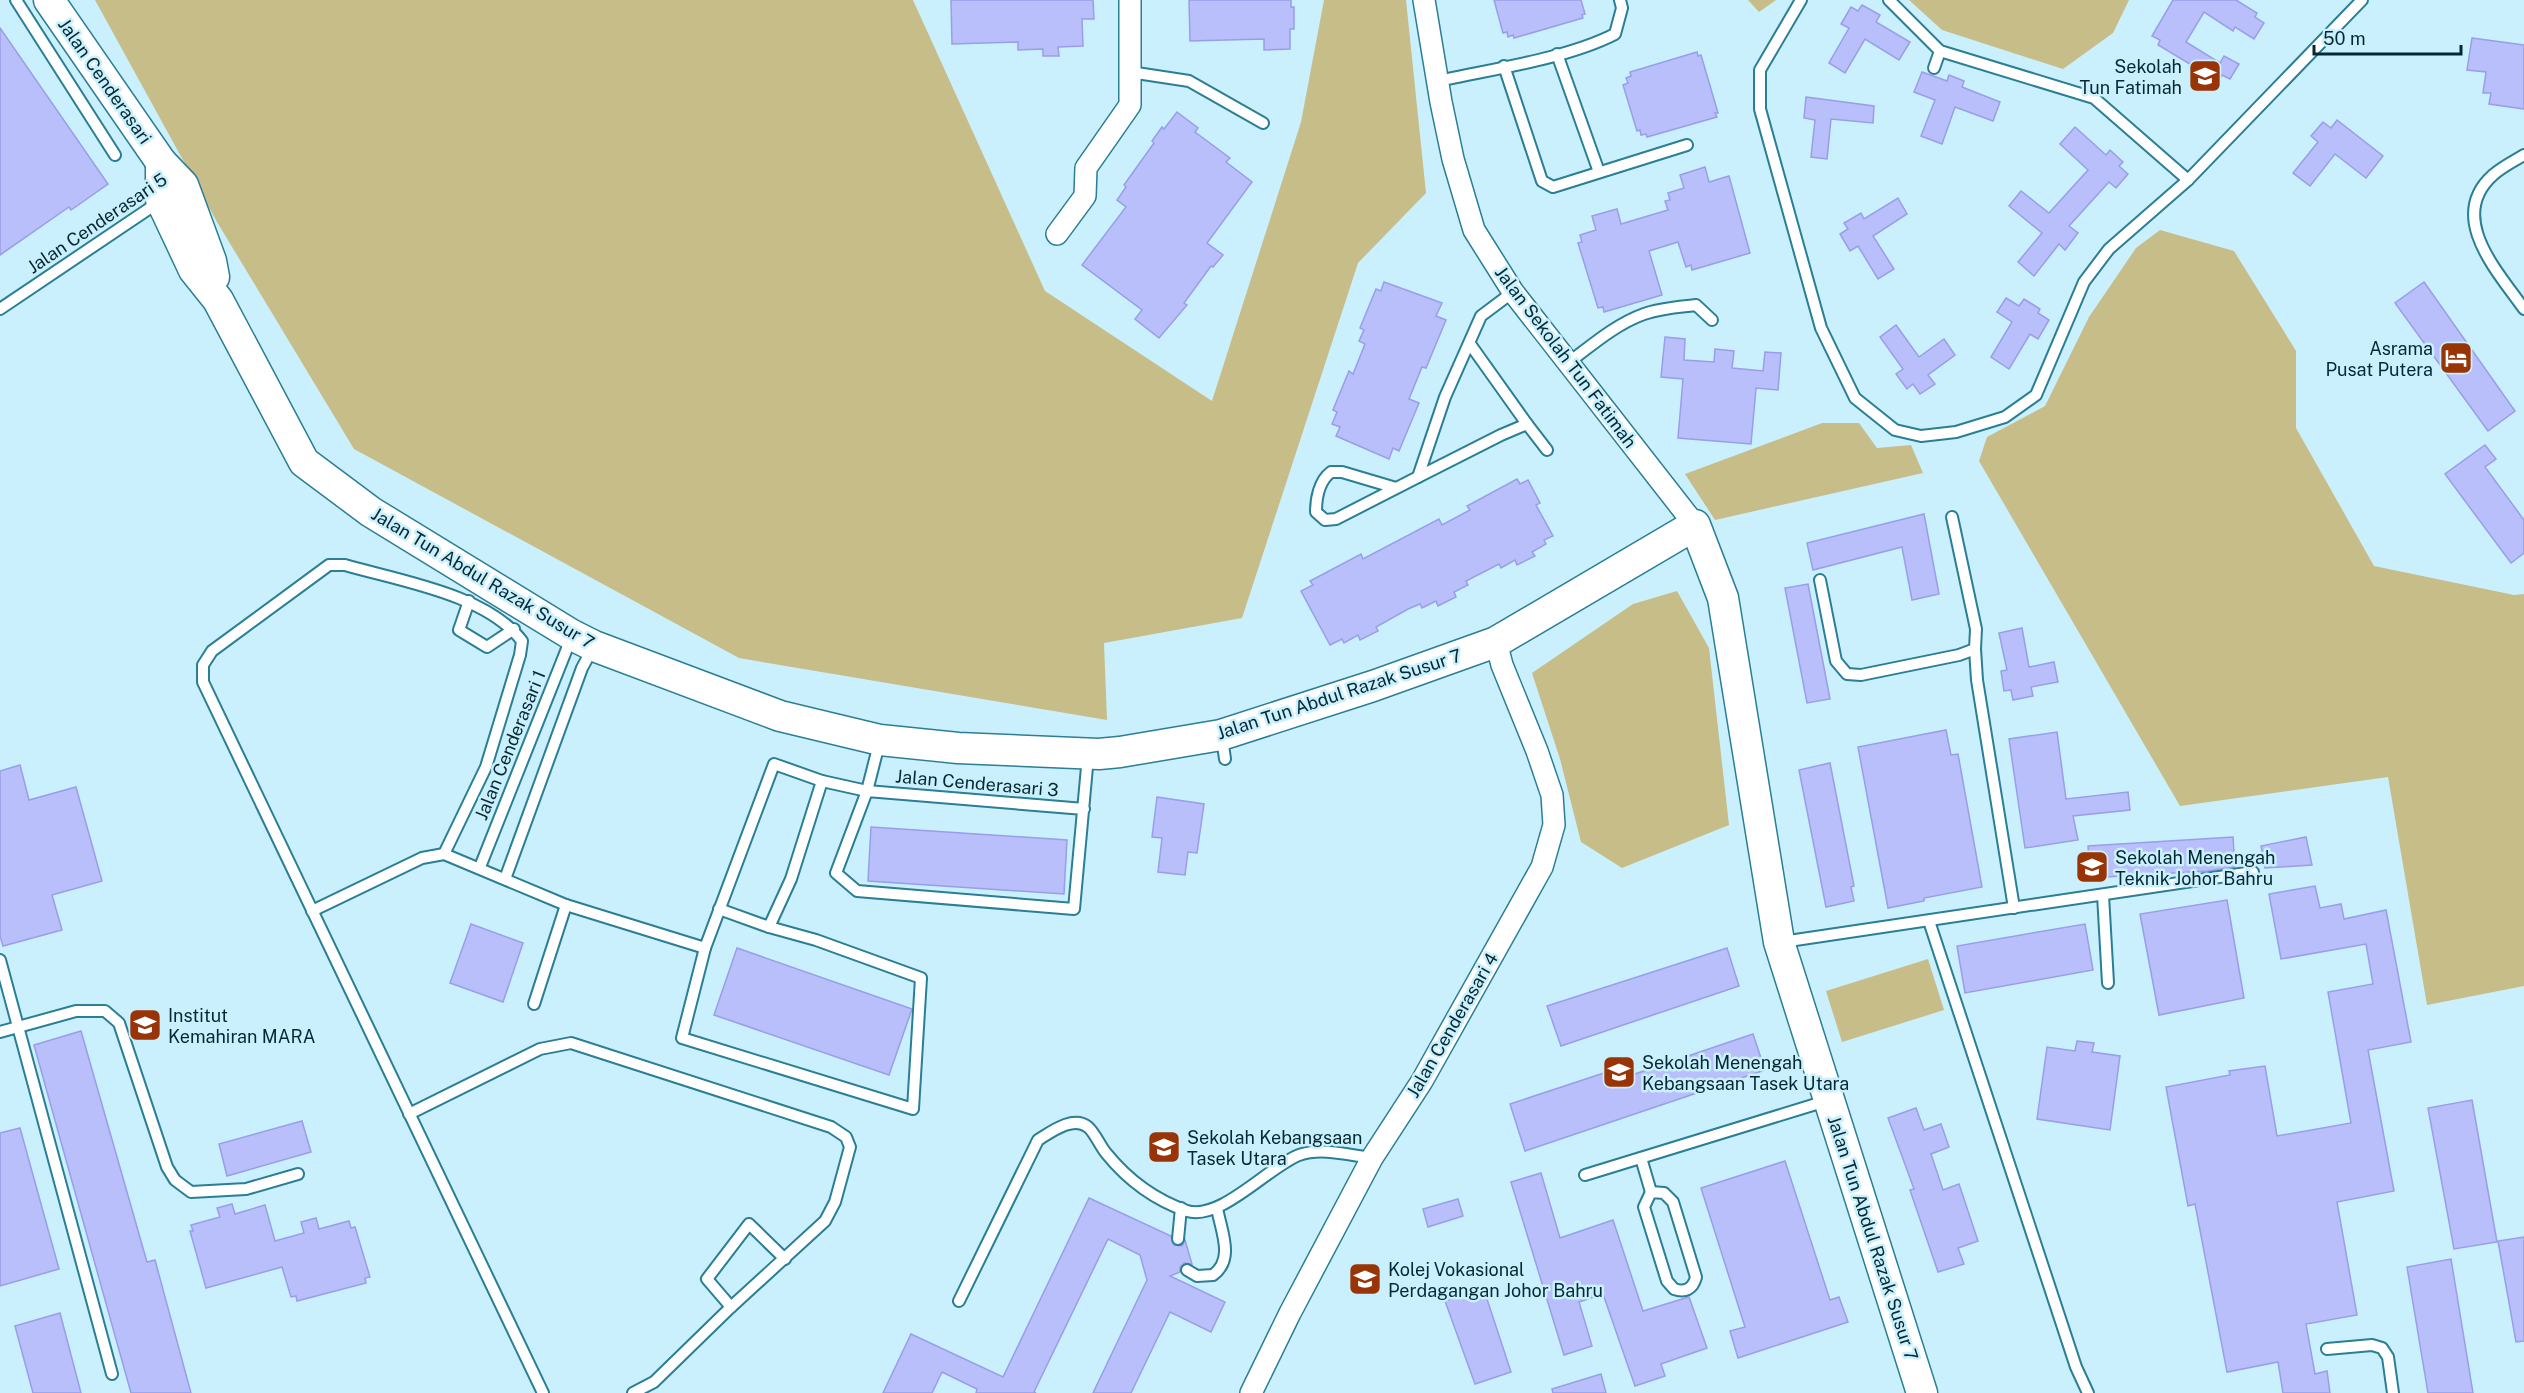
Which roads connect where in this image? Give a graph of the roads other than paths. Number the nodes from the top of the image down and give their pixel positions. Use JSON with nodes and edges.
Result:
{"nodes":[{"id":1,"x":16,"y":0,"type":"edge"},
{"id":2,"x":49,"y":0,"type":"edge"},
{"id":3,"x":1130,"y":0,"type":"edge"},
{"id":4,"x":1424,"y":0,"type":"edge"},
{"id":5,"x":1620,"y":0,"type":"edge"},
{"id":6,"x":1801,"y":0,"type":"edge"},
{"id":7,"x":1889,"y":0,"type":"edge"},
{"id":8,"x":2362,"y":0,"type":"edge"},
{"id":9,"x":1940,"y":51,"type":"junction"},
{"id":10,"x":1557,"y":54,"type":"junction"},
{"id":11,"x":1504,"y":66,"type":"junction"},
{"id":12,"x":1935,"y":68,"type":"dead end"},
{"id":13,"x":1130,"y":72,"type":"junction"},
{"id":14,"x":1438,"y":81,"type":"junction"},
{"id":15,"x":1263,"y":123,"type":"dead end"},
{"id":16,"x":1687,"y":145,"type":"dead end"},
{"id":17,"x":2524,"y":154,"type":"edge"},
{"id":18,"x":115,"y":155,"type":"dead end"},
{"id":19,"x":1599,"y":172,"type":"junction"},
{"id":20,"x":2188,"y":180,"type":"junction"},
{"id":21,"x":172,"y":192,"type":"junction"},
{"id":22,"x":1057,"y":234,"type":"dead end"},
{"id":23,"x":1513,"y":292,"type":"junction"},
{"id":24,"x":0,"y":309,"type":"edge"},
{"id":25,"x":2524,"y":309,"type":"edge"},
{"id":26,"x":1712,"y":320,"type":"dead end"},
{"id":27,"x":1470,"y":344,"type":"junction"},
{"id":28,"x":1568,"y":363,"type":"junction"},
{"id":29,"x":1527,"y":424,"type":"junction"},
{"id":30,"x":1547,"y":450,"type":"dead end"},
{"id":31,"x":1418,"y":477,"type":"junction"},
{"id":32,"x":1396,"y":488,"type":"junction"},
{"id":33,"x":1952,"y":518,"type":"dead end"},
{"id":34,"x":1695,"y":525,"type":"junction"},
{"id":35,"x":1820,"y":580,"type":"dead end"},
{"id":36,"x":469,"y":601,"type":"junction"},
{"id":37,"x":514,"y":629,"type":"junction"},
{"id":38,"x":583,"y":640,"type":"junction"},
{"id":39,"x":1496,"y":642,"type":"junction"},
{"id":40,"x":1975,"y":649,"type":"junction"},
{"id":41,"x":880,"y":740,"type":"junction"},
{"id":42,"x":1102,"y":753,"type":"junction"},
{"id":43,"x":822,"y":782,"type":"junction"},
{"id":44,"x":867,"y":791,"type":"junction"},
{"id":45,"x":1084,"y":809,"type":"junction"},
{"id":46,"x":444,"y":854,"type":"junction"},
{"id":47,"x":480,"y":867,"type":"junction"},
{"id":48,"x":2253,"y":872,"type":"dead end"},
{"id":49,"x":506,"y":879,"type":"junction"},
{"id":50,"x":2103,"y":895,"type":"junction"},
{"id":51,"x":566,"y":905,"type":"junction"},
{"id":52,"x":2013,"y":908,"type":"junction"},
{"id":53,"x":719,"y":909,"type":"junction"},
{"id":54,"x":312,"y":911,"type":"junction"},
{"id":55,"x":1929,"y":921,"type":"junction"},
{"id":56,"x":769,"y":927,"type":"junction"},
{"id":57,"x":1779,"y":942,"type":"junction"},
{"id":58,"x":705,"y":948,"type":"junction"},
{"id":59,"x":0,"y":960,"type":"edge"},
{"id":60,"x":2108,"y":983,"type":"dead end"},
{"id":61,"x":534,"y":1004,"type":"dead end"},
{"id":62,"x":17,"y":1027,"type":"junction"},
{"id":63,"x":0,"y":1032,"type":"edge"},
{"id":64,"x":1829,"y":1100,"type":"junction"},
{"id":65,"x":409,"y":1114,"type":"junction"},
{"id":66,"x":1372,"y":1158,"type":"junction"},
{"id":67,"x":1641,"y":1158,"type":"junction"},
{"id":68,"x":298,"y":1174,"type":"dead end"},
{"id":69,"x":1585,"y":1175,"type":"dead end"},
{"id":70,"x":1651,"y":1192,"type":"junction"},
{"id":71,"x":1181,"y":1208,"type":"junction"},
{"id":72,"x":1217,"y":1208,"type":"junction"},
{"id":73,"x":1178,"y":1239,"type":"dead end"},
{"id":74,"x":785,"y":1259,"type":"junction"},
{"id":75,"x":1187,"y":1270,"type":"dead end"},
{"id":76,"x":959,"y":1301,"type":"dead end"},
{"id":77,"x":731,"y":1307,"type":"junction"},
{"id":78,"x":2327,"y":1349,"type":"dead end"},
{"id":79,"x":112,"y":1374,"type":"dead end"},
{"id":80,"x":543,"y":1393,"type":"edge"},
{"id":81,"x":633,"y":1393,"type":"edge"},
{"id":82,"x":1251,"y":1393,"type":"edge"},
{"id":83,"x":1922,"y":1393,"type":"edge"},
{"id":84,"x":2088,"y":1393,"type":"edge"},
{"id":85,"x":2393,"y":1393,"type":"edge"}],
"edges":[{"from":1,"to":18,"type":"lane"},
{"from":2,"to":21,"type":"street","name":"Jalan Cenderasari"},
{"from":3,"to":13,"type":"street"},
{"from":4,"to":14,"type":"street","name":"Jalan Sekolah Tun Fatimah"},
{"from":5,"to":10,"type":"lane"},
{"from":6,"to":20,"type":"lane"},
{"from":7,"to":9,"type":"lane"},
{"from":8,"to":20,"type":"lane"},
{"from":9,"to":12,"type":"lane"},
{"from":9,"to":20,"type":"lane"},
{"from":10,"to":11,"type":"lane"},
{"from":10,"to":19,"type":"lane"},
{"from":11,"to":14,"type":"lane"},
{"from":11,"to":19,"type":"lane"},
{"from":13,"to":15,"type":"lane"},
{"from":13,"to":22,"type":"street"},
{"from":14,"to":23,"type":"street","name":"Jalan Sekolah Tun Fatimah"},
{"from":16,"to":19,"type":"lane"},
{"from":17,"to":25,"type":"lane"},
{"from":21,"to":24,"type":"lane","name":"Jalan Cenderasari 5"},
{"from":21,"to":38,"type":"street","name":"Jalan Tun Abdul Razak Susur 7"},
{"from":23,"to":27,"type":"lane"},
{"from":23,"to":28,"type":"street","name":"Jalan Sekolah Tun Fatimah"},
{"from":26,"to":28,"type":"lane"},
{"from":27,"to":29,"type":"lane"},
{"from":27,"to":31,"type":"lane"},
{"from":28,"to":34,"type":"street","name":"Jalan Sekolah Tun Fatimah"},
{"from":29,"to":30,"type":"lane"},
{"from":29,"to":31,"type":"lane"},
{"from":31,"to":32,"type":"lane"},
{"from":32,"to":32,"type":"lane"},
{"from":33,"to":40,"type":"lane"},
{"from":34,"to":39,"type":"street","name":"Jalan Tun Abdul Razak Susur 7"},
{"from":34,"to":57,"type":"street","name":"Jalan Tun Abdul Razak Susur 7"},
{"from":35,"to":40,"type":"lane"},
{"from":36,"to":37,"type":"lane"},
{"from":36,"to":37,"type":"lane"},
{"from":36,"to":54,"type":"lane"},
{"from":37,"to":46,"type":"lane"},
{"from":38,"to":41,"type":"street","name":"Jalan Tun Abdul Razak Susur 7"},
{"from":38,"to":47,"type":"lane","name":"Jalan Cenderasari 1"},
{"from":38,"to":49,"type":"lane"},
{"from":39,"to":42,"type":"street","name":"Jalan Tun Abdul Razak Susur 7"},
{"from":39,"to":66,"type":"street","name":"Jalan Cenderasari 4"},
{"from":40,"to":52,"type":"lane"},
{"from":41,"to":42,"type":"street","name":"Jalan Tun Abdul Razak Susur 7"},
{"from":41,"to":44,"type":"lane"},
{"from":42,"to":45,"type":"lane"},
{"from":43,"to":44,"type":"lane","name":"Jalan Cenderasari 3"},
{"from":43,"to":53,"type":"lane","name":"Jalan Cenderasari 3"},
{"from":43,"to":56,"type":"lane"},
{"from":44,"to":45,"type":"lane","name":"Jalan Cenderasari 3"},
{"from":44,"to":45,"type":"lane"},
{"from":46,"to":47,"type":"lane"},
{"from":46,"to":54,"type":"lane"},
{"from":47,"to":49,"type":"lane"},
{"from":48,"to":50,"type":"lane"},
{"from":49,"to":51,"type":"lane"},
{"from":50,"to":52,"type":"lane"},
{"from":50,"to":60,"type":"lane"},
{"from":51,"to":58,"type":"lane"},
{"from":51,"to":61,"type":"lane"},
{"from":52,"to":55,"type":"lane"},
{"from":53,"to":56,"type":"lane"},
{"from":53,"to":58,"type":"lane"},
{"from":54,"to":65,"type":"lane"},
{"from":55,"to":57,"type":"lane"},
{"from":55,"to":84,"type":"lane"},
{"from":56,"to":58,"type":"lane"},
{"from":57,"to":64,"type":"street","name":"Jalan Tun Abdul Razak Susur 7"},
{"from":59,"to":62,"type":"lane"},
{"from":62,"to":63,"type":"lane"},
{"from":62,"to":68,"type":"lane"},
{"from":62,"to":79,"type":"lane"},
{"from":64,"to":67,"type":"lane"},
{"from":64,"to":83,"type":"street","name":"Jalan Tun Abdul Razak Susur 7"},
{"from":65,"to":74,"type":"lane"},
{"from":65,"to":80,"type":"lane"},
{"from":66,"to":72,"type":"lane"},
{"from":66,"to":82,"type":"street","name":"Jalan Cenderasari 4"},
{"from":67,"to":69,"type":"lane"},
{"from":67,"to":70,"type":"lane"},
{"from":70,"to":70,"type":"lane"},
{"from":71,"to":72,"type":"lane"},
{"from":71,"to":73,"type":"lane"},
{"from":71,"to":76,"type":"lane"},
{"from":72,"to":75,"type":"lane"},
{"from":74,"to":77,"type":"lane"},
{"from":74,"to":77,"type":"lane"},
{"from":77,"to":81,"type":"lane"},
{"from":78,"to":85,"type":"lane"}]}
